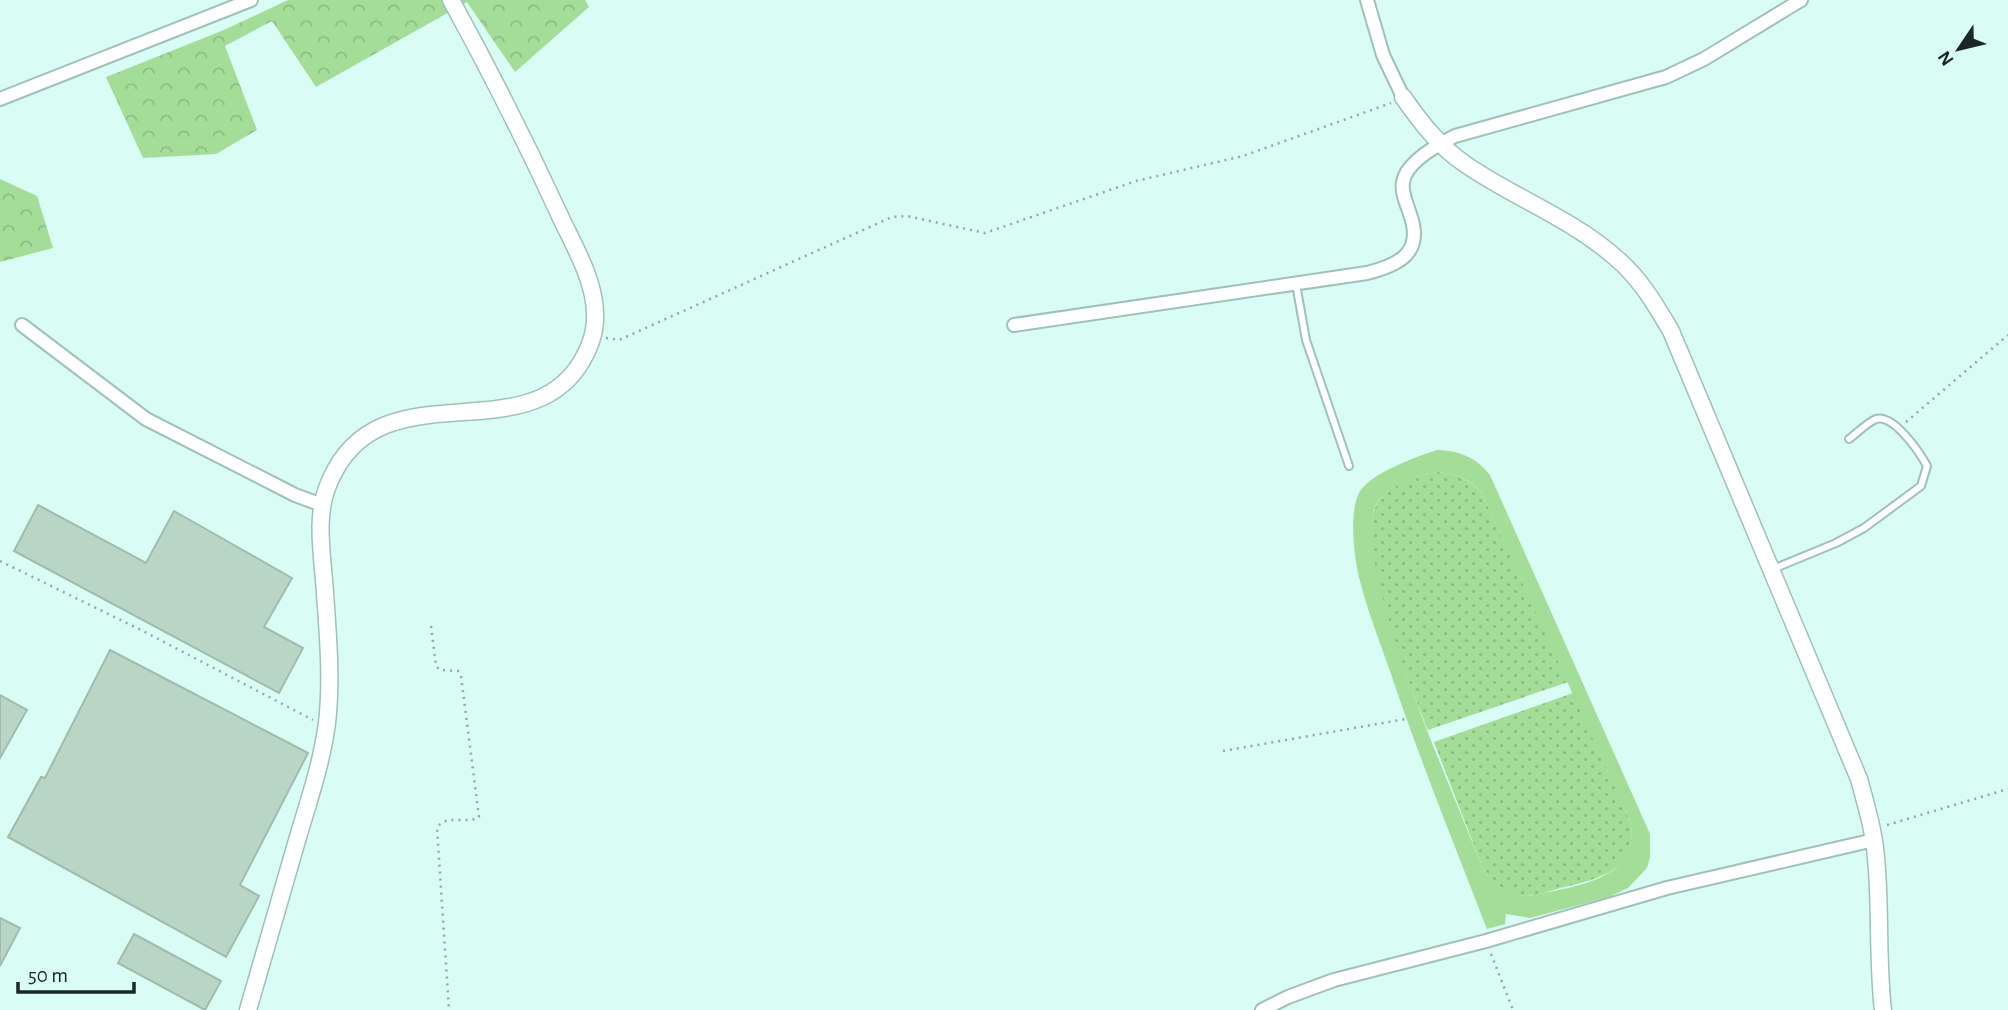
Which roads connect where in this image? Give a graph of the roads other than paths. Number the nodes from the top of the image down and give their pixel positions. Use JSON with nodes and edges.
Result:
{"nodes":[{"id":1,"x":251,"y":0,"type":"edge"},
{"id":2,"x":451,"y":0,"type":"edge"},
{"id":3,"x":1367,"y":0,"type":"edge"},
{"id":4,"x":1801,"y":0,"type":"edge"},
{"id":5,"x":1403,"y":97,"type":"joint"},
{"id":6,"x":0,"y":99,"type":"edge"},
{"id":7,"x":1440,"y":144,"type":"junction"},
{"id":8,"x":1296,"y":284,"type":"junction"},
{"id":9,"x":22,"y":325,"type":"dead end"},
{"id":10,"x":1014,"y":325,"type":"dead end"},
{"id":11,"x":1849,"y":439,"type":"dead end"},
{"id":12,"x":1349,"y":466,"type":"dead end"},
{"id":13,"x":322,"y":505,"type":"junction"},
{"id":14,"x":1771,"y":569,"type":"junction"},
{"id":15,"x":1873,"y":834,"type":"junction"},
{"id":16,"x":248,"y":1010,"type":"edge"},
{"id":17,"x":1262,"y":1010,"type":"edge"},
{"id":18,"x":1883,"y":1010,"type":"edge"}],
"edges":[{"from":1,"to":6,"type":"street"},
{"from":2,"to":13,"type":"street"},
{"from":3,"to":5,"type":"street"},
{"from":4,"to":7,"type":"street"},
{"from":5,"to":7,"type":"street"},
{"from":7,"to":8,"type":"street"},
{"from":7,"to":14,"type":"street"},
{"from":8,"to":10,"type":"street"},
{"from":8,"to":12,"type":"lane"},
{"from":9,"to":13,"type":"street"},
{"from":11,"to":14,"type":"lane"},
{"from":13,"to":16,"type":"street"},
{"from":14,"to":15,"type":"street"},
{"from":15,"to":17,"type":"street"},
{"from":15,"to":18,"type":"street"}]}
